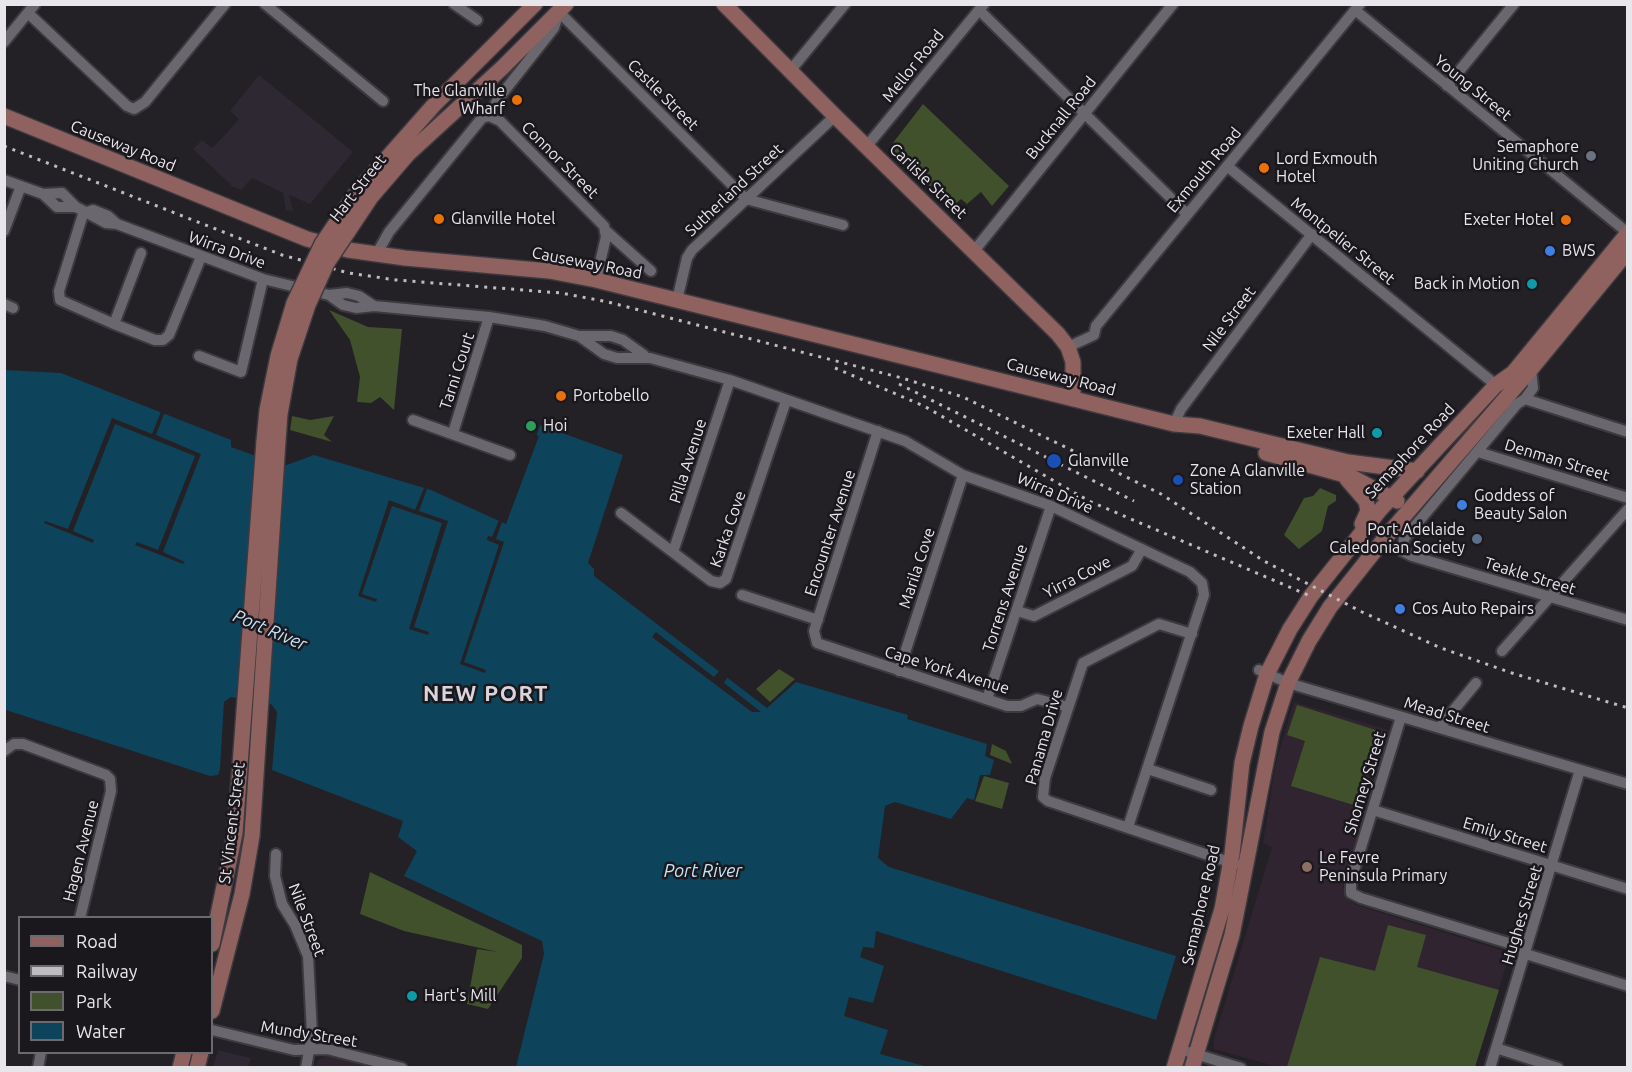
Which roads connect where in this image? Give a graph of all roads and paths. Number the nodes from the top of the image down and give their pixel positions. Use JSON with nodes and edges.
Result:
{"nodes":[{"id":1,"x":225,"y":4,"type":"edge"},
{"id":2,"x":265,"y":4,"type":"edge"},
{"id":3,"x":454,"y":4,"type":"edge"},
{"id":4,"x":535,"y":4,"type":"edge"},
{"id":5,"x":724,"y":4,"type":"edge"},
{"id":6,"x":845,"y":4,"type":"edge"},
{"id":7,"x":1173,"y":4,"type":"edge"},
{"id":8,"x":1514,"y":4,"type":"edge"},
{"id":9,"x":981,"y":7,"type":"edge"},
{"id":10,"x":1358,"y":7,"type":"edge"},
{"id":11,"x":562,"y":8,"type":"edge"},
{"id":12,"x":32,"y":9,"type":"edge"},
{"id":13,"x":477,"y":20,"type":"dead end"},
{"id":14,"x":4,"y":42,"type":"edge"},
{"id":15,"x":790,"y":71,"type":"junction"},
{"id":16,"x":1447,"y":86,"type":"junction"},
{"id":17,"x":383,"y":101,"type":"dead end"},
{"id":18,"x":1083,"y":113,"type":"junction"},
{"id":19,"x":4,"y":116,"type":"edge"},
{"id":20,"x":489,"y":116,"type":"junction"},
{"id":21,"x":834,"y":116,"type":"junction"},
{"id":22,"x":866,"y":147,"type":"junction"},
{"id":23,"x":1227,"y":166,"type":"junction"},
{"id":24,"x":4,"y":180,"type":"edge"},
{"id":25,"x":21,"y":186,"type":"junction"},
{"id":26,"x":364,"y":194,"type":"junction"},
{"id":27,"x":746,"y":199,"type":"junction"},
{"id":28,"x":83,"y":210,"type":"junction"},
{"id":29,"x":1187,"y":214,"type":"junction"},
{"id":30,"x":843,"y":225,"type":"dead end"},
{"id":31,"x":605,"y":230,"type":"junction"},
{"id":32,"x":4,"y":231,"type":"edge"},
{"id":33,"x":1627,"y":233,"type":"edge"},
{"id":34,"x":1312,"y":234,"type":"junction"},
{"id":35,"x":974,"y":251,"type":"junction"},
{"id":36,"x":1628,"y":251,"type":"edge"},
{"id":37,"x":141,"y":253,"type":"dead end"},
{"id":38,"x":376,"y":255,"type":"junction"},
{"id":39,"x":201,"y":257,"type":"junction"},
{"id":40,"x":651,"y":271,"type":"dead end"},
{"id":41,"x":263,"y":279,"type":"junction"},
{"id":42,"x":596,"y":280,"type":"junction"},
{"id":43,"x":677,"y":300,"type":"junction"},
{"id":44,"x":489,"y":318,"type":"junction"},
{"id":45,"x":114,"y":324,"type":"junction"},
{"id":46,"x":579,"y":336,"type":"junction"},
{"id":47,"x":1068,"y":347,"type":"junction"},
{"id":48,"x":199,"y":356,"type":"dead end"},
{"id":49,"x":650,"y":358,"type":"junction"},
{"id":50,"x":1531,"y":369,"type":"junction"},
{"id":51,"x":730,"y":380,"type":"junction"},
{"id":52,"x":1496,"y":385,"type":"junction"},
{"id":53,"x":1073,"y":399,"type":"junction"},
{"id":54,"x":1525,"y":399,"type":"junction"},
{"id":55,"x":786,"y":401,"type":"junction"},
{"id":56,"x":413,"y":420,"type":"dead end"},
{"id":57,"x":1174,"y":424,"type":"junction"},
{"id":58,"x":879,"y":431,"type":"junction"},
{"id":59,"x":1628,"y":432,"type":"edge"},
{"id":60,"x":453,"y":433,"type":"junction"},
{"id":61,"x":271,"y":441,"type":"junction"},
{"id":62,"x":1473,"y":446,"type":"junction"},
{"id":63,"x":510,"y":455,"type":"dead end"},
{"id":64,"x":1346,"y":469,"type":"junction"},
{"id":65,"x":1417,"y":471,"type":"junction"},
{"id":66,"x":963,"y":475,"type":"junction"},
{"id":67,"x":1393,"y":495,"type":"junction"},
{"id":68,"x":1628,"y":498,"type":"edge"},
{"id":69,"x":1052,"y":506,"type":"junction"},
{"id":70,"x":1411,"y":507,"type":"junction"},
{"id":71,"x":1628,"y":509,"type":"edge"},
{"id":72,"x":621,"y":513,"type":"dead end"},
{"id":73,"x":1385,"y":538,"type":"junction"},
{"id":74,"x":1404,"y":539,"type":"junction"},
{"id":75,"x":1354,"y":541,"type":"junction"},
{"id":76,"x":1142,"y":549,"type":"junction"},
{"id":77,"x":673,"y":552,"type":"junction"},
{"id":78,"x":742,"y":595,"type":"dead end"},
{"id":79,"x":1549,"y":597,"type":"junction"},
{"id":80,"x":1017,"y":611,"type":"junction"},
{"id":81,"x":818,"y":620,"type":"junction"},
{"id":82,"x":1628,"y":620,"type":"edge"},
{"id":83,"x":1192,"y":634,"type":"junction"},
{"id":84,"x":818,"y":642,"type":"joint"},
{"id":85,"x":1502,"y":651,"type":"dead end"},
{"id":86,"x":899,"y":670,"type":"junction"},
{"id":87,"x":1263,"y":672,"type":"junction"},
{"id":88,"x":1288,"y":683,"type":"junction"},
{"id":89,"x":1476,"y":683,"type":"dead end"},
{"id":90,"x":987,"y":699,"type":"junction"},
{"id":91,"x":1068,"y":706,"type":"junction"},
{"id":92,"x":1401,"y":717,"type":"junction"},
{"id":93,"x":1439,"y":728,"type":"junction"},
{"id":94,"x":4,"y":751,"type":"edge"},
{"id":95,"x":1148,"y":769,"type":"junction"},
{"id":96,"x":1580,"y":770,"type":"junction"},
{"id":97,"x":1628,"y":784,"type":"edge"},
{"id":98,"x":1211,"y":790,"type":"dead end"},
{"id":99,"x":1373,"y":810,"type":"junction"},
{"id":100,"x":1128,"y":827,"type":"junction"},
{"id":101,"x":276,"y":854,"type":"dead end"},
{"id":102,"x":1231,"y":862,"type":"junction"},
{"id":103,"x":1553,"y":866,"type":"junction"},
{"id":104,"x":1247,"y":868,"type":"junction"},
{"id":105,"x":1628,"y":889,"type":"edge"},
{"id":106,"x":80,"y":916,"type":"edge"},
{"id":107,"x":213,"y":939,"type":"edge"},
{"id":108,"x":1526,"y":954,"type":"junction"},
{"id":109,"x":1628,"y":986,"type":"edge"},
{"id":110,"x":213,"y":1007,"type":"edge"},
{"id":111,"x":213,"y":1030,"type":"edge"},
{"id":112,"x":1180,"y":1048,"type":"junction"},
{"id":113,"x":1496,"y":1048,"type":"junction"},
{"id":114,"x":310,"y":1049,"type":"junction"},
{"id":115,"x":1194,"y":1061,"type":"edge"},
{"id":116,"x":306,"y":1068,"type":"edge"},
{"id":117,"x":402,"y":1068,"type":"edge"},
{"id":118,"x":1174,"y":1068,"type":"edge"},
{"id":119,"x":1241,"y":1068,"type":"edge"},
{"id":120,"x":1490,"y":1068,"type":"edge"},
{"id":121,"x":1558,"y":1068,"type":"edge"}],
"edges":[{"from":1,"to":12,"type":"street"},
{"from":2,"to":17,"type":"street"},
{"from":3,"to":13,"type":"street"},
{"from":4,"to":26,"type":"main road","name":"Hart Street"},
{"from":5,"to":15,"type":"main road","name":"Carlisle Street"},
{"from":6,"to":15,"type":"street"},
{"from":7,"to":18,"type":"street","name":"Bucknall Road"},
{"from":8,"to":16,"type":"street"},
{"from":9,"to":18,"type":"street"},
{"from":9,"to":22,"type":"street","name":"Mellor Road"},
{"from":10,"to":16,"type":"street","name":"Young Street"},
{"from":10,"to":23,"type":"street","name":"Exmouth Road"},
{"from":11,"to":20,"type":"street"},
{"from":11,"to":26,"type":"main road","name":"Hart Street"},
{"from":11,"to":27,"type":"street","name":"Castle Street"},
{"from":12,"to":14,"type":"street"},
{"from":15,"to":21,"type":"main road","name":"Carlisle Street"},
{"from":16,"to":33,"type":"street","name":"Young Street"},
{"from":18,"to":29,"type":"street"},
{"from":18,"to":35,"type":"street","name":"Bucknall Road"},
{"from":19,"to":38,"type":"main road","name":"Causeway Road"},
{"from":20,"to":31,"type":"street","name":"Connor Street"},
{"from":20,"to":38,"type":"street"},
{"from":21,"to":22,"type":"main road","name":"Carlisle Street"},
{"from":21,"to":27,"type":"street","name":"Sutherland Street"},
{"from":22,"to":35,"type":"main road","name":"Carlisle Street"},
{"from":23,"to":29,"type":"street","name":"Exmouth Road"},
{"from":23,"to":34,"type":"street","name":"Montpelier Street"},
{"from":24,"to":25,"type":"street","name":"Wirra Drive"},
{"from":25,"to":28,"type":"street","name":"Wirra Drive"},
{"from":25,"to":32,"type":"street"},
{"from":26,"to":61,"type":"main road","name":"Hart Street","bridge":true},
{"from":27,"to":30,"type":"street"},
{"from":27,"to":43,"type":"street","name":"Sutherland Street"},
{"from":28,"to":39,"type":"street","name":"Wirra Drive"},
{"from":28,"to":45,"type":"street"},
{"from":29,"to":47,"type":"street","name":"Exmouth Road"},
{"from":31,"to":40,"type":"street","name":"Connor Street"},
{"from":31,"to":42,"type":"street"},
{"from":33,"to":52,"type":"main road","name":"Semaphore Road"},
{"from":34,"to":52,"type":"street","name":"Montpelier Street"},
{"from":34,"to":57,"type":"street","name":"Nile Street"},
{"from":35,"to":47,"type":"main road","name":"Carlisle Street"},
{"from":36,"to":50,"type":"main road","name":"Semaphore Road"},
{"from":37,"to":45,"type":"street"},
{"from":38,"to":42,"type":"main road","name":"Causeway Road"},
{"from":39,"to":41,"type":"street","name":"Wirra Drive"},
{"from":39,"to":45,"type":"street"},
{"from":41,"to":44,"type":"street","name":"Wirra Drive"},
{"from":41,"to":48,"type":"street"},
{"from":42,"to":43,"type":"main road","name":"Causeway Road"},
{"from":43,"to":53,"type":"main road","name":"Causeway Road"},
{"from":44,"to":46,"type":"street","name":"Wirra Drive"},
{"from":44,"to":60,"type":"street","name":"Tarni Court"},
{"from":46,"to":49,"type":"street","name":"Wirra Drive"},
{"from":46,"to":49,"type":"street","name":"Wirra Drive"},
{"from":47,"to":53,"type":"main road"},
{"from":49,"to":51,"type":"street","name":"Wirra Drive"},
{"from":50,"to":54,"type":"street"},
{"from":50,"to":62,"type":"main road","name":"Semaphore Road"},
{"from":51,"to":55,"type":"street","name":"Wirra Drive"},
{"from":51,"to":77,"type":"street","name":"Pilla Avenue"},
{"from":52,"to":65,"type":"main road","name":"Semaphore Road"},
{"from":53,"to":57,"type":"main road","name":"Causeway Road"},
{"from":54,"to":59,"type":"street"},
{"from":54,"to":62,"type":"street"},
{"from":55,"to":58,"type":"street","name":"Wirra Drive"},
{"from":55,"to":77,"type":"street","name":"Karka Cove"},
{"from":56,"to":60,"type":"street","name":"Tarni Court"},
{"from":57,"to":64,"type":"main road","name":"Causeway Road"},
{"from":58,"to":66,"type":"street","name":"Wirra Drive"},
{"from":58,"to":81,"type":"street","name":"Encounter Avenue"},
{"from":60,"to":63,"type":"street","name":"Tarni Court"},
{"from":61,"to":107,"type":"main road","name":"St Vincent Street"},
{"from":61,"to":110,"type":"main road","name":"St Vincent Street"},
{"from":62,"to":68,"type":"street","name":"Denman Street"},
{"from":62,"to":70,"type":"main road","name":"Semaphore Road"},
{"from":62,"to":74,"type":"street","name":"Semaphore Road"},
{"from":64,"to":65,"type":"main road"},
{"from":64,"to":67,"type":"main road","name":"Causeway Road"},
{"from":64,"to":75,"type":"main road"},
{"from":65,"to":67,"type":"main road","name":"Semaphore Road"},
{"from":66,"to":69,"type":"street","name":"Wirra Drive"},
{"from":66,"to":86,"type":"street","name":"Marila Cove"},
{"from":67,"to":70,"type":"main road","name":"Causeway Road"},
{"from":67,"to":75,"type":"main road","name":"Semaphore Road"},
{"from":69,"to":76,"type":"street","name":"Wirra Drive"},
{"from":69,"to":80,"type":"street","name":"Torrens Avenue"},
{"from":70,"to":73,"type":"main road","name":"Semaphore Road"},
{"from":71,"to":79,"type":"street"},
{"from":72,"to":77,"type":"street","name":"Karka Cove"},
{"from":73,"to":74,"type":"street"},
{"from":73,"to":88,"type":"main road","name":"Semaphore Road"},
{"from":74,"to":79,"type":"street","name":"Teakle Street"},
{"from":75,"to":87,"type":"main road","name":"Semaphore Road"},
{"from":76,"to":80,"type":"street","name":"Yirra Cove"},
{"from":76,"to":83,"type":"street","name":"Wirra Drive"},
{"from":78,"to":81,"type":"street"},
{"from":79,"to":82,"type":"street","name":"Teakle Street"},
{"from":79,"to":85,"type":"street"},
{"from":80,"to":90,"type":"street","name":"Torrens Avenue"},
{"from":81,"to":84,"type":"street","name":"Encounter Avenue"},
{"from":83,"to":91,"type":"street","name":"Panama Drive"},
{"from":83,"to":95,"type":"street","name":"Wirra Drive"},
{"from":84,"to":86,"type":"street","name":"Cape York Avenue"},
{"from":86,"to":90,"type":"street","name":"Cape York Avenue"},
{"from":87,"to":88,"type":"street","name":"Mead Street"},
{"from":87,"to":102,"type":"main road","name":"Semaphore Road"},
{"from":88,"to":92,"type":"street","name":"Mead Street"},
{"from":88,"to":104,"type":"main road","name":"Semaphore Road"},
{"from":89,"to":93,"type":"street"},
{"from":90,"to":91,"type":"street","name":"Cape York Avenue"},
{"from":91,"to":100,"type":"street","name":"Panama Drive"},
{"from":92,"to":93,"type":"street","name":"Mead Street"},
{"from":92,"to":99,"type":"street","name":"Shorney Street"},
{"from":93,"to":96,"type":"street","name":"Mead Street"},
{"from":94,"to":106,"type":"street","name":"Hagen Avenue"},
{"from":95,"to":98,"type":"street"},
{"from":95,"to":100,"type":"street","name":"Wirra Drive"},
{"from":96,"to":97,"type":"street","name":"Mead Street"},
{"from":96,"to":103,"type":"street","name":"Hughes Street"},
{"from":99,"to":103,"type":"street","name":"Emily Street"},
{"from":99,"to":108,"type":"street","name":"Shorney Street"},
{"from":100,"to":102,"type":"street","name":"Panama Drive"},
{"from":101,"to":114,"type":"street","name":"Nile Street"},
{"from":102,"to":104,"type":"street","name":"Panama Drive"},
{"from":102,"to":112,"type":"main road","name":"Semaphore Road"},
{"from":103,"to":105,"type":"street","name":"Emily Street"},
{"from":103,"to":108,"type":"street","name":"Hughes Street"},
{"from":104,"to":115,"type":"main road","name":"Semaphore Road"},
{"from":108,"to":109,"type":"street"},
{"from":108,"to":113,"type":"street","name":"Hughes Street"},
{"from":111,"to":114,"type":"street","name":"Mundy Street"},
{"from":112,"to":115,"type":"street"},
{"from":112,"to":118,"type":"main road","name":"Semaphore Road"},
{"from":113,"to":120,"type":"street","name":"Hughes Street"},
{"from":113,"to":121,"type":"street"},
{"from":114,"to":116,"type":"street","name":"Nile Street"},
{"from":114,"to":117,"type":"street","name":"Mundy Street"},
{"from":115,"to":119,"type":"street"}]}
